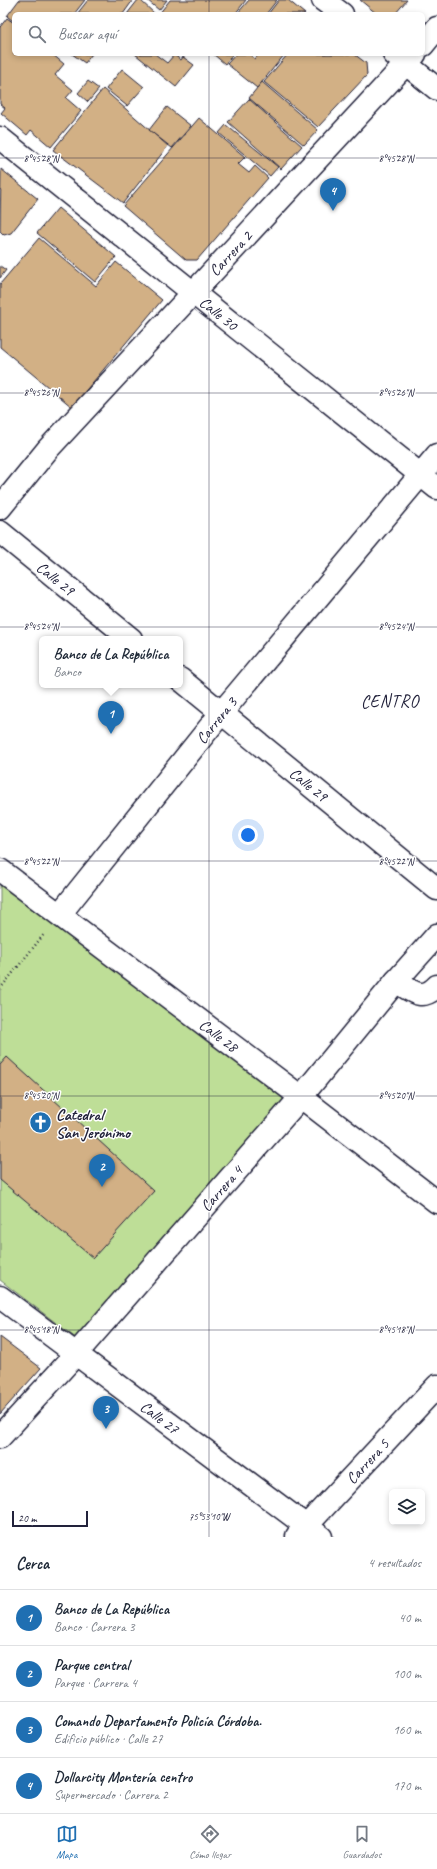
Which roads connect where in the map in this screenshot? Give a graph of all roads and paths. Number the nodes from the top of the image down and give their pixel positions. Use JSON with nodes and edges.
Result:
{"nodes":[{"id":1,"x":323,"y":0,"type":"edge"},
{"id":2,"x":339,"y":12,"type":"edge"},
{"id":3,"x":437,"y":28,"type":"edge"},
{"id":4,"x":425,"y":43,"type":"edge"},
{"id":5,"x":405,"y":57,"type":"edge"},
{"id":6,"x":437,"y":89,"type":"edge"},
{"id":7,"x":0,"y":138,"type":"edge"},
{"id":8,"x":193,"y":292,"type":"junction"},
{"id":9,"x":437,"y":455,"type":"edge"},
{"id":10,"x":420,"y":473,"type":"junction"},
{"id":11,"x":437,"y":488,"type":"edge"},
{"id":12,"x":0,"y":508,"type":"edge"},
{"id":13,"x":0,"y":532,"type":"edge"},
{"id":14,"x":127,"y":636,"type":"edge"},
{"id":15,"x":183,"y":680,"type":"edge"},
{"id":16,"x":222,"y":712,"type":"junction"},
{"id":17,"x":0,"y":870,"type":"edge"},
{"id":18,"x":437,"y":889,"type":"edge"},
{"id":19,"x":60,"y":914,"type":"junction"},
{"id":20,"x":437,"y":935,"type":"edge"},
{"id":21,"x":396,"y":982,"type":"junction"},
{"id":22,"x":437,"y":986,"type":"edge"},
{"id":23,"x":0,"y":989,"type":"edge"},
{"id":24,"x":301,"y":1097,"type":"junction"},
{"id":25,"x":437,"y":1202,"type":"edge"},
{"id":26,"x":0,"y":1297,"type":"edge"},
{"id":27,"x":76,"y":1354,"type":"junction"},
{"id":28,"x":437,"y":1386,"type":"edge"},
{"id":29,"x":0,"y":1437,"type":"edge"},
{"id":30,"x":308,"y":1533,"type":"edge"}],
"edges":[{"from":1,"to":2,"type":"street"},
{"from":3,"to":4,"type":"street"},
{"from":5,"to":6,"type":"street"},
{"from":5,"to":8,"type":"street","name":"Carrera 2"},
{"from":7,"to":8,"type":"street","name":"Calle 30"},
{"from":8,"to":10,"type":"street","name":"Calle 30"},
{"from":8,"to":12,"type":"street","name":"Carrera 2"},
{"from":9,"to":10,"type":"street","name":"Carrera 3"},
{"from":10,"to":11,"type":"street","name":"Calle 30"},
{"from":10,"to":16,"type":"street","name":"Carrera 3"},
{"from":13,"to":14,"type":"street","name":"Calle 29"},
{"from":15,"to":16,"type":"street","name":"Calle 29"},
{"from":16,"to":18,"type":"street","name":"Calle 29"},
{"from":16,"to":19,"type":"street","name":"Carrera 3"},
{"from":17,"to":19,"type":"street","name":"Calle 28"},
{"from":19,"to":23,"type":"path"},
{"from":19,"to":24,"type":"street","name":"Calle 28"},
{"from":20,"to":21,"type":"street","name":"Carrera 4"},
{"from":21,"to":22,"type":"street"},
{"from":21,"to":24,"type":"street","name":"Carrera 4"},
{"from":24,"to":25,"type":"street","name":"Calle 28"},
{"from":24,"to":27,"type":"street","name":"Carrera 4"},
{"from":26,"to":27,"type":"street","name":"Calle 27"},
{"from":27,"to":29,"type":"street","name":"Carrera 4"},
{"from":27,"to":30,"type":"street","name":"Calle 27"},
{"from":28,"to":30,"type":"street","name":"Carrera 5"}]}
